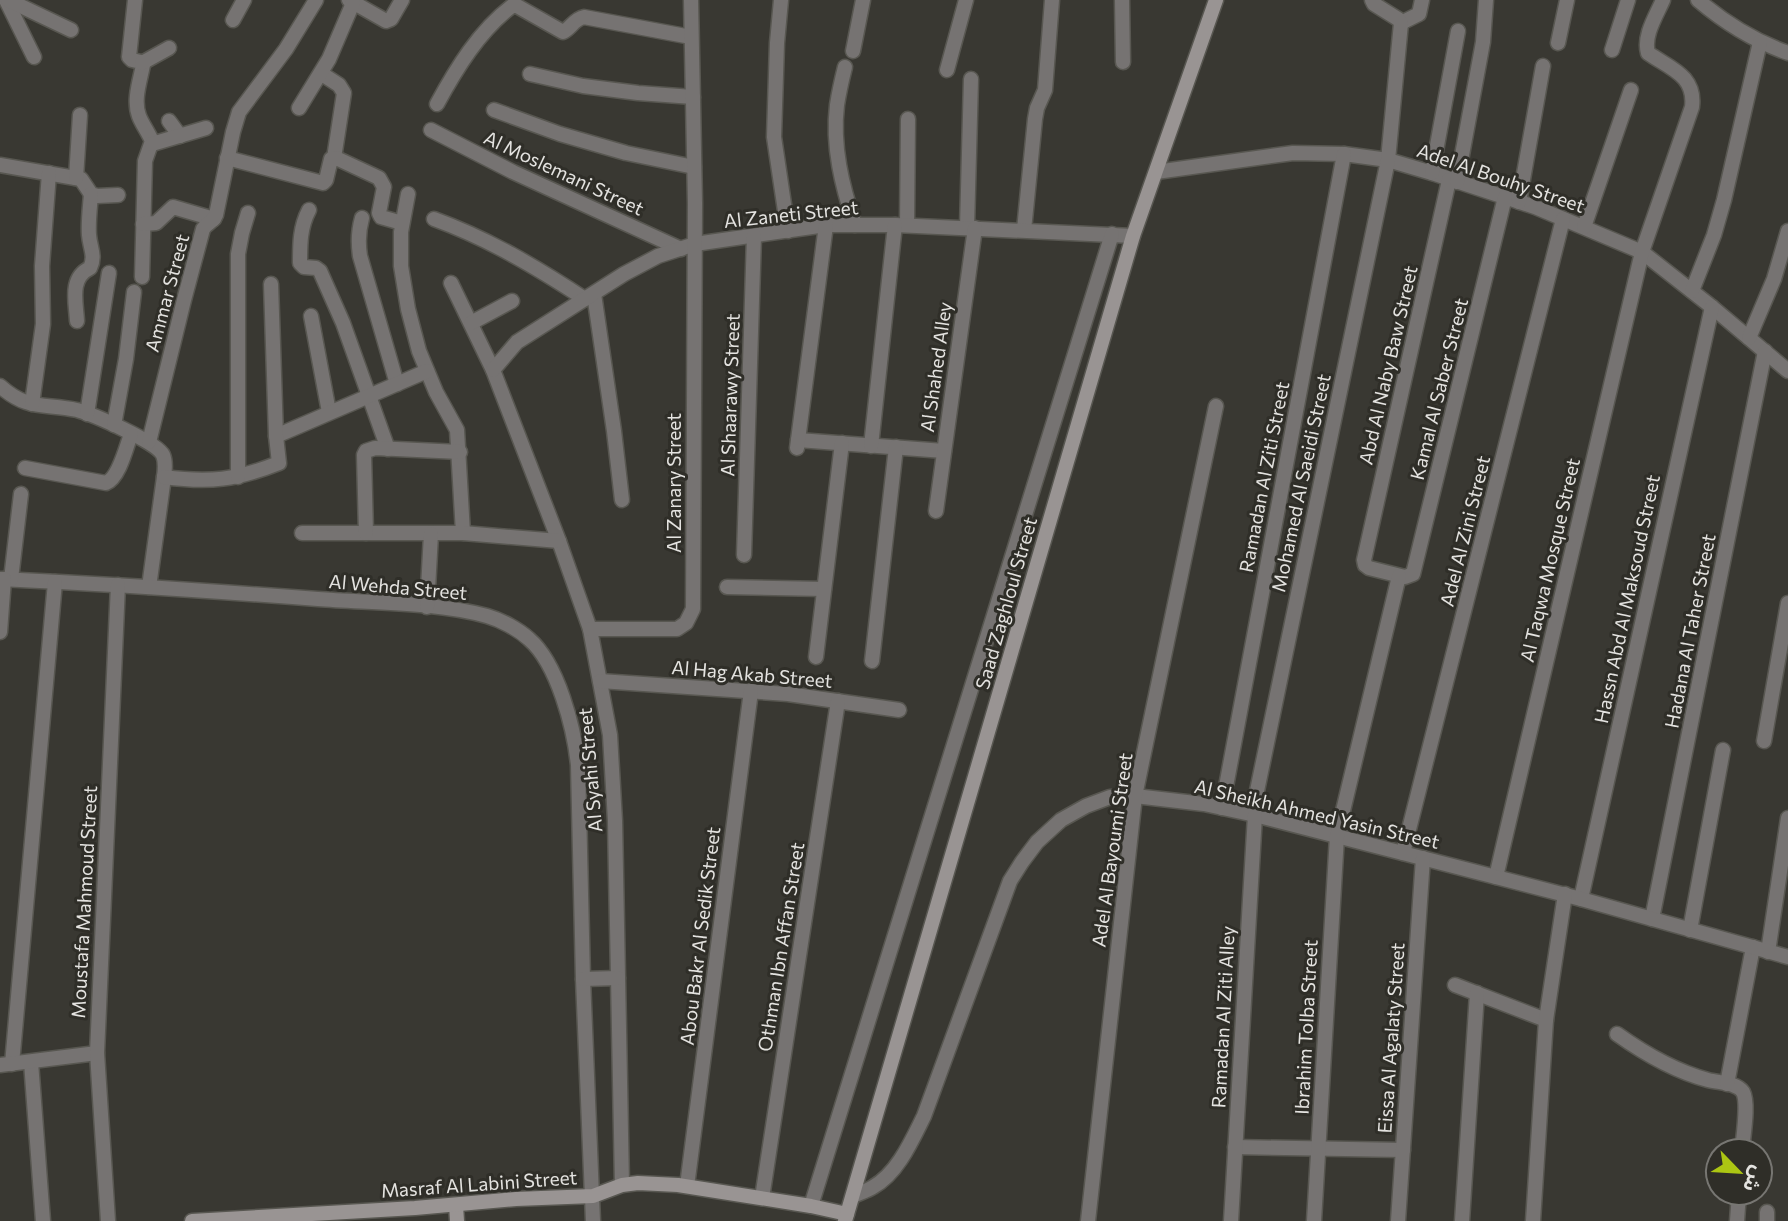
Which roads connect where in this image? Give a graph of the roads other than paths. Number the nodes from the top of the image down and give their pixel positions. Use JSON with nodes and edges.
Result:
{"nodes":[{"id":1,"x":7,"y":0,"type":"edge"},
{"id":2,"x":135,"y":0,"type":"edge"},
{"id":3,"x":244,"y":0,"type":"edge"},
{"id":4,"x":316,"y":0,"type":"edge"},
{"id":5,"x":402,"y":0,"type":"edge"},
{"id":6,"x":691,"y":0,"type":"edge"},
{"id":7,"x":781,"y":0,"type":"edge"},
{"id":8,"x":863,"y":0,"type":"edge"},
{"id":9,"x":965,"y":0,"type":"edge"},
{"id":10,"x":1052,"y":0,"type":"edge"},
{"id":11,"x":1122,"y":0,"type":"edge"},
{"id":12,"x":1216,"y":0,"type":"edge"},
{"id":13,"x":1372,"y":0,"type":"edge"},
{"id":14,"x":1422,"y":0,"type":"edge"},
{"id":15,"x":1486,"y":0,"type":"edge"},
{"id":16,"x":1567,"y":0,"type":"edge"},
{"id":17,"x":1628,"y":0,"type":"edge"},
{"id":18,"x":1663,"y":0,"type":"edge"},
{"id":19,"x":1698,"y":0,"type":"edge"},
{"id":20,"x":1720,"y":0,"type":"edge"},
{"id":21,"x":351,"y":1,"type":"edge"},
{"id":22,"x":514,"y":3,"type":"edge"},
{"id":23,"x":1717,"y":16,"type":"junction"},
{"id":24,"x":233,"y":20,"type":"dead end"},
{"id":25,"x":1401,"y":23,"type":"junction"},
{"id":26,"x":71,"y":30,"type":"dead end"},
{"id":27,"x":1458,"y":31,"type":"dead end"},
{"id":28,"x":691,"y":37,"type":"junction"},
{"id":29,"x":1760,"y":42,"type":"junction"},
{"id":30,"x":1558,"y":43,"type":"dead end"},
{"id":31,"x":169,"y":48,"type":"dead end"},
{"id":32,"x":1612,"y":50,"type":"dead end"},
{"id":33,"x":853,"y":51,"type":"dead end"},
{"id":34,"x":1788,"y":53,"type":"edge"},
{"id":35,"x":34,"y":57,"type":"dead end"},
{"id":36,"x":1123,"y":62,"type":"dead end"},
{"id":37,"x":142,"y":63,"type":"junction"},
{"id":38,"x":1543,"y":66,"type":"dead end"},
{"id":39,"x":845,"y":67,"type":"dead end"},
{"id":40,"x":947,"y":70,"type":"dead end"},
{"id":41,"x":322,"y":74,"type":"junction"},
{"id":42,"x":530,"y":74,"type":"dead end"},
{"id":43,"x":971,"y":79,"type":"dead end"},
{"id":44,"x":1631,"y":90,"type":"dead end"},
{"id":45,"x":693,"y":97,"type":"junction"},
{"id":46,"x":437,"y":104,"type":"dead end"},
{"id":47,"x":299,"y":108,"type":"dead end"},
{"id":48,"x":494,"y":110,"type":"dead end"},
{"id":49,"x":80,"y":115,"type":"dead end"},
{"id":50,"x":908,"y":119,"type":"dead end"},
{"id":51,"x":169,"y":121,"type":"dead end"},
{"id":52,"x":206,"y":128,"type":"dead end"},
{"id":53,"x":431,"y":130,"type":"dead end"},
{"id":54,"x":180,"y":136,"type":"junction"},
{"id":55,"x":152,"y":144,"type":"junction"},
{"id":56,"x":1344,"y":154,"type":"junction"},
{"id":57,"x":228,"y":158,"type":"junction"},
{"id":58,"x":334,"y":158,"type":"junction"},
{"id":59,"x":1388,"y":160,"type":"junction"},
{"id":60,"x":0,"y":165,"type":"edge"},
{"id":61,"x":695,"y":167,"type":"junction"},
{"id":62,"x":1156,"y":172,"type":"junction"},
{"id":63,"x":49,"y":173,"type":"junction"},
{"id":64,"x":1432,"y":173,"type":"junction"},
{"id":65,"x":76,"y":178,"type":"junction"},
{"id":66,"x":1453,"y":181,"type":"junction"},
{"id":67,"x":91,"y":194,"type":"junction"},
{"id":68,"x":408,"y":194,"type":"dead end"},
{"id":69,"x":118,"y":195,"type":"dead end"},
{"id":70,"x":1512,"y":200,"type":"junction"},
{"id":71,"x":309,"y":209,"type":"dead end"},
{"id":72,"x":248,"y":213,"type":"dead end"},
{"id":73,"x":214,"y":219,"type":"junction"},
{"id":74,"x":362,"y":219,"type":"dead end"},
{"id":75,"x":434,"y":219,"type":"dead end"},
{"id":76,"x":1563,"y":219,"type":"junction"},
{"id":77,"x":402,"y":223,"type":"junction"},
{"id":78,"x":143,"y":224,"type":"junction"},
{"id":79,"x":826,"y":225,"type":"junction"},
{"id":80,"x":855,"y":225,"type":"junction"},
{"id":81,"x":901,"y":225,"type":"junction"},
{"id":82,"x":971,"y":228,"type":"junction"},
{"id":83,"x":1584,"y":228,"type":"junction"},
{"id":84,"x":1024,"y":230,"type":"junction"},
{"id":85,"x":788,"y":231,"type":"junction"},
{"id":86,"x":1788,"y":231,"type":"edge"},
{"id":87,"x":1112,"y":234,"type":"junction"},
{"id":88,"x":754,"y":236,"type":"junction"},
{"id":89,"x":1133,"y":236,"type":"junction"},
{"id":90,"x":688,"y":247,"type":"junction"},
{"id":91,"x":1642,"y":252,"type":"junction"},
{"id":92,"x":109,"y":273,"type":"dead end"},
{"id":93,"x":142,"y":277,"type":"dead end"},
{"id":94,"x":451,"y":283,"type":"dead end"},
{"id":95,"x":271,"y":284,"type":"dead end"},
{"id":96,"x":1692,"y":291,"type":"junction"},
{"id":97,"x":134,"y":292,"type":"dead end"},
{"id":98,"x":590,"y":297,"type":"junction"},
{"id":99,"x":512,"y":301,"type":"dead end"},
{"id":100,"x":1712,"y":307,"type":"junction"},
{"id":101,"x":311,"y":316,"type":"dead end"},
{"id":102,"x":77,"y":321,"type":"dead end"},
{"id":103,"x":471,"y":323,"type":"junction"},
{"id":104,"x":1749,"y":338,"type":"junction"},
{"id":105,"x":1765,"y":351,"type":"junction"},
{"id":106,"x":493,"y":370,"type":"junction"},
{"id":107,"x":427,"y":371,"type":"junction"},
{"id":108,"x":1788,"y":371,"type":"edge"},
{"id":109,"x":397,"y":384,"type":"junction"},
{"id":110,"x":0,"y":386,"type":"edge"},
{"id":111,"x":368,"y":397,"type":"junction"},
{"id":112,"x":32,"y":404,"type":"junction"},
{"id":113,"x":1216,"y":406,"type":"dead end"},
{"id":114,"x":329,"y":412,"type":"junction"},
{"id":115,"x":87,"y":414,"type":"junction"},
{"id":116,"x":114,"y":425,"type":"junction"},
{"id":117,"x":131,"y":434,"type":"junction"},
{"id":118,"x":275,"y":436,"type":"junction"},
{"id":119,"x":149,"y":442,"type":"junction"},
{"id":120,"x":842,"y":443,"type":"junction"},
{"id":121,"x":871,"y":446,"type":"junction"},
{"id":122,"x":896,"y":447,"type":"junction"},
{"id":123,"x":388,"y":449,"type":"junction"},
{"id":124,"x":944,"y":451,"type":"junction"},
{"id":125,"x":460,"y":452,"type":"junction"},
{"id":126,"x":25,"y":468,"type":"dead end"},
{"id":127,"x":164,"y":477,"type":"junction"},
{"id":128,"x":238,"y":477,"type":"junction"},
{"id":129,"x":21,"y":494,"type":"dead end"},
{"id":130,"x":622,"y":500,"type":"dead end"},
{"id":131,"x":936,"y":510,"type":"dead end"},
{"id":132,"x":302,"y":533,"type":"dead end"},
{"id":133,"x":366,"y":533,"type":"junction"},
{"id":134,"x":463,"y":533,"type":"junction"},
{"id":135,"x":431,"y":534,"type":"junction"},
{"id":136,"x":559,"y":541,"type":"junction"},
{"id":137,"x":744,"y":555,"type":"dead end"},
{"id":138,"x":1399,"y":576,"type":"junction"},
{"id":139,"x":5,"y":579,"type":"edge"},
{"id":140,"x":55,"y":582,"type":"junction"},
{"id":141,"x":118,"y":585,"type":"junction"},
{"id":142,"x":149,"y":587,"type":"junction"},
{"id":143,"x":727,"y":587,"type":"dead end"},
{"id":144,"x":824,"y":589,"type":"junction"},
{"id":145,"x":1788,"y":603,"type":"edge"},
{"id":146,"x":427,"y":607,"type":"junction"},
{"id":147,"x":590,"y":629,"type":"junction"},
{"id":148,"x":0,"y":632,"type":"edge"},
{"id":149,"x":816,"y":657,"type":"dead end"},
{"id":150,"x":872,"y":661,"type":"dead end"},
{"id":151,"x":600,"y":681,"type":"junction"},
{"id":152,"x":751,"y":691,"type":"junction"},
{"id":153,"x":838,"y":701,"type":"junction"},
{"id":154,"x":899,"y":710,"type":"dead end"},
{"id":155,"x":1764,"y":741,"type":"dead end"},
{"id":156,"x":1723,"y":750,"type":"dead end"},
{"id":157,"x":1135,"y":796,"type":"junction"},
{"id":158,"x":1222,"y":808,"type":"junction"},
{"id":159,"x":1254,"y":815,"type":"junction"},
{"id":160,"x":1788,"y":818,"type":"edge"},
{"id":161,"x":1337,"y":836,"type":"junction"},
{"id":162,"x":1404,"y":853,"type":"junction"},
{"id":163,"x":1423,"y":858,"type":"junction"},
{"id":164,"x":1496,"y":877,"type":"junction"},
{"id":165,"x":1564,"y":894,"type":"junction"},
{"id":166,"x":1581,"y":899,"type":"junction"},
{"id":167,"x":1652,"y":919,"type":"junction"},
{"id":168,"x":1690,"y":930,"type":"junction"},
{"id":169,"x":1753,"y":947,"type":"junction"},
{"id":170,"x":1768,"y":952,"type":"junction"},
{"id":171,"x":1788,"y":957,"type":"edge"},
{"id":172,"x":618,"y":978,"type":"junction"},
{"id":173,"x":583,"y":979,"type":"junction"},
{"id":174,"x":1455,"y":985,"type":"dead end"},
{"id":175,"x":1477,"y":993,"type":"junction"},
{"id":176,"x":1546,"y":1020,"type":"junction"},
{"id":177,"x":1617,"y":1034,"type":"dead end"},
{"id":178,"x":97,"y":1053,"type":"junction"},
{"id":179,"x":32,"y":1062,"type":"junction"},
{"id":180,"x":6,"y":1065,"type":"edge"},
{"id":181,"x":1727,"y":1084,"type":"junction"},
{"id":182,"x":1743,"y":1137,"type":"edge"},
{"id":183,"x":1235,"y":1147,"type":"junction"},
{"id":184,"x":1318,"y":1149,"type":"junction"},
{"id":185,"x":1403,"y":1150,"type":"junction"},
{"id":186,"x":622,"y":1185,"type":"junction"},
{"id":187,"x":687,"y":1186,"type":"junction"},
{"id":188,"x":593,"y":1196,"type":"junction"},
{"id":189,"x":853,"y":1196,"type":"junction"},
{"id":190,"x":762,"y":1199,"type":"junction"},
{"id":191,"x":456,"y":1205,"type":"junction"},
{"id":192,"x":811,"y":1206,"type":"junction"},
{"id":193,"x":416,"y":1214,"type":"edge"},
{"id":194,"x":846,"y":1218,"type":"edge"},
{"id":195,"x":43,"y":1221,"type":"edge"},
{"id":196,"x":108,"y":1221,"type":"edge"},
{"id":197,"x":192,"y":1221,"type":"edge"},
{"id":198,"x":457,"y":1221,"type":"edge"},
{"id":199,"x":593,"y":1221,"type":"edge"},
{"id":200,"x":1088,"y":1221,"type":"edge"},
{"id":201,"x":1231,"y":1221,"type":"edge"},
{"id":202,"x":1314,"y":1221,"type":"edge"},
{"id":203,"x":1398,"y":1221,"type":"edge"},
{"id":204,"x":1462,"y":1221,"type":"edge"},
{"id":205,"x":1533,"y":1221,"type":"edge"}],
"edges":[{"from":1,"to":26,"type":"street"},
{"from":1,"to":35,"type":"street"},
{"from":2,"to":37,"type":"street"},
{"from":3,"to":24,"type":"street"},
{"from":4,"to":57,"type":"street","name":"Ammar Street"},
{"from":5,"to":21,"type":"street"},
{"from":6,"to":28,"type":"street"},
{"from":7,"to":85,"type":"street"},
{"from":8,"to":33,"type":"street"},
{"from":9,"to":40,"type":"street"},
{"from":10,"to":84,"type":"street"},
{"from":11,"to":36,"type":"street"},
{"from":12,"to":62,"type":"street","name":"Saad Zaghloul Street"},
{"from":13,"to":25,"type":"street"},
{"from":14,"to":25,"type":"street"},
{"from":15,"to":66,"type":"street","name":"Abd Al Naby Baw Street"},
{"from":16,"to":30,"type":"street"},
{"from":17,"to":32,"type":"street"},
{"from":18,"to":91,"type":"street","name":"Al Taqwa Mosque Street"},
{"from":19,"to":23,"type":"street"},
{"from":20,"to":23,"type":"street"},
{"from":21,"to":41,"type":"street"},
{"from":22,"to":28,"type":"street"},
{"from":22,"to":46,"type":"street"},
{"from":23,"to":29,"type":"street"},
{"from":25,"to":59,"type":"street","name":"Mohamed Al Saeidi Street"},
{"from":27,"to":64,"type":"street"},
{"from":28,"to":45,"type":"street"},
{"from":29,"to":34,"type":"street"},
{"from":29,"to":96,"type":"street"},
{"from":31,"to":37,"type":"street"},
{"from":37,"to":55,"type":"street"},
{"from":38,"to":70,"type":"street"},
{"from":39,"to":80,"type":"street"},
{"from":41,"to":47,"type":"street"},
{"from":41,"to":58,"type":"street"},
{"from":42,"to":45,"type":"street"},
{"from":43,"to":82,"type":"street","name":"Al Shahed Alley"},
{"from":44,"to":83,"type":"street"},
{"from":45,"to":61,"type":"street"},
{"from":48,"to":61,"type":"street"},
{"from":49,"to":65,"type":"street"},
{"from":50,"to":81,"type":"street"},
{"from":51,"to":54,"type":"street"},
{"from":52,"to":54,"type":"street"},
{"from":53,"to":90,"type":"street","name":"Al Moslemani Street"},
{"from":54,"to":55,"type":"street"},
{"from":55,"to":78,"type":"street"},
{"from":56,"to":59,"type":"street","name":"Adel Al Bouhy Street"},
{"from":56,"to":62,"type":"street","name":"Adel Al Bouhy Street"},
{"from":56,"to":158,"type":"street","name":"Ramadan Al Ziti Street"},
{"from":57,"to":58,"type":"street"},
{"from":57,"to":73,"type":"street","name":"Ammar Street"},
{"from":58,"to":77,"type":"street"},
{"from":59,"to":64,"type":"street","name":"Adel Al Bouhy Street"},
{"from":59,"to":159,"type":"street","name":"Mohamed Al Saeidi Street"},
{"from":60,"to":63,"type":"street"},
{"from":61,"to":90,"type":"street"},
{"from":62,"to":89,"type":"street","name":"Saad Zaghloul Street"},
{"from":63,"to":65,"type":"street"},
{"from":63,"to":112,"type":"street"},
{"from":64,"to":66,"type":"street","name":"Adel Al Bouhy Street"},
{"from":65,"to":67,"type":"street"},
{"from":66,"to":70,"type":"street","name":"Adel Al Bouhy Street"},
{"from":66,"to":138,"type":"street","name":"Abd Al Naby Baw Street"},
{"from":67,"to":69,"type":"street"},
{"from":67,"to":102,"type":"street"},
{"from":68,"to":77,"type":"street"},
{"from":70,"to":76,"type":"street","name":"Adel Al Bouhy Street"},
{"from":70,"to":138,"type":"street","name":"Kamal Al Saber Street"},
{"from":71,"to":111,"type":"street"},
{"from":72,"to":128,"type":"street"},
{"from":73,"to":78,"type":"street"},
{"from":73,"to":119,"type":"street","name":"Ammar Street"},
{"from":74,"to":109,"type":"street"},
{"from":75,"to":98,"type":"street"},
{"from":76,"to":83,"type":"street","name":"Adel Al Bouhy Street"},
{"from":76,"to":162,"type":"street","name":"Adel Al Zini Street"},
{"from":77,"to":107,"type":"street"},
{"from":78,"to":93,"type":"street"},
{"from":79,"to":80,"type":"street","name":"Al Zaneti Street"},
{"from":79,"to":85,"type":"street","name":"Al Zaneti Street"},
{"from":79,"to":120,"type":"street"},
{"from":80,"to":81,"type":"street","name":"Al Zaneti Street"},
{"from":81,"to":82,"type":"street","name":"Al Zaneti Street"},
{"from":81,"to":121,"type":"street"},
{"from":82,"to":84,"type":"street","name":"Al Zaneti Street"},
{"from":82,"to":124,"type":"street","name":"Al Shahed Alley"},
{"from":83,"to":91,"type":"street","name":"Adel Al Bouhy Street"},
{"from":84,"to":87,"type":"street","name":"Al Zaneti Street"},
{"from":85,"to":88,"type":"street","name":"Al Zaneti Street"},
{"from":86,"to":104,"type":"street"},
{"from":87,"to":89,"type":"street","name":"Al Zaneti Street"},
{"from":87,"to":192,"type":"street","name":"Saad Zaghloul Street"},
{"from":88,"to":90,"type":"street","name":"Al Zaneti Street"},
{"from":88,"to":137,"type":"street","name":"Al Shaarawy Street"},
{"from":89,"to":189,"type":"street","name":"Saad Zaghloul Street"},
{"from":90,"to":98,"type":"street","name":"Al Zaneti Street"},
{"from":90,"to":147,"type":"street","name":"Al Zanary Street"},
{"from":91,"to":96,"type":"street","name":"Adel Al Bouhy Street"},
{"from":91,"to":164,"type":"street","name":"Al Taqwa Mosque Street"},
{"from":92,"to":115,"type":"street"},
{"from":94,"to":103,"type":"street","name":"Al Syahi Street"},
{"from":95,"to":118,"type":"street"},
{"from":96,"to":100,"type":"street","name":"Adel Al Bouhy Street"},
{"from":97,"to":116,"type":"street"},
{"from":98,"to":106,"type":"street","name":"Al Zaneti Street"},
{"from":98,"to":130,"type":"street"},
{"from":99,"to":103,"type":"street"},
{"from":100,"to":104,"type":"street","name":"Adel Al Bouhy Street"},
{"from":100,"to":166,"type":"street","name":"Hassn Abd Al Maksoud Street"},
{"from":101,"to":114,"type":"street"},
{"from":103,"to":106,"type":"street","name":"Al Syahi Street"},
{"from":104,"to":105,"type":"street","name":"Adel Al Bouhy Street"},
{"from":105,"to":108,"type":"street","name":"Adel Al Bouhy Street"},
{"from":105,"to":167,"type":"street","name":"Hadana Al Taher Street"},
{"from":106,"to":136,"type":"street","name":"Al Syahi Street"},
{"from":107,"to":109,"type":"street"},
{"from":107,"to":125,"type":"street"},
{"from":109,"to":111,"type":"street"},
{"from":110,"to":112,"type":"street"},
{"from":111,"to":114,"type":"street"},
{"from":111,"to":123,"type":"street"},
{"from":112,"to":115,"type":"street"},
{"from":113,"to":157,"type":"street","name":"Adel Al Bayoumi Street"},
{"from":114,"to":118,"type":"street"},
{"from":115,"to":116,"type":"street"},
{"from":116,"to":117,"type":"street"},
{"from":117,"to":119,"type":"street"},
{"from":117,"to":126,"type":"street"},
{"from":118,"to":128,"type":"street"},
{"from":119,"to":127,"type":"street"},
{"from":120,"to":121,"type":"street"},
{"from":120,"to":144,"type":"street"},
{"from":121,"to":122,"type":"street"},
{"from":122,"to":124,"type":"street"},
{"from":122,"to":150,"type":"street"},
{"from":123,"to":125,"type":"street"},
{"from":123,"to":133,"type":"street"},
{"from":124,"to":131,"type":"street","name":"Al Shahed Alley"},
{"from":125,"to":134,"type":"street"},
{"from":127,"to":128,"type":"street"},
{"from":127,"to":142,"type":"street"},
{"from":129,"to":139,"type":"street"},
{"from":132,"to":133,"type":"street"},
{"from":133,"to":135,"type":"street"},
{"from":134,"to":135,"type":"street"},
{"from":134,"to":136,"type":"street"},
{"from":135,"to":146,"type":"street"},
{"from":136,"to":147,"type":"street","name":"Al Syahi Street"},
{"from":138,"to":161,"type":"street","name":"Kamal Al Saber Street"},
{"from":139,"to":140,"type":"street","name":"Al Wehda Street"},
{"from":139,"to":148,"type":"street"},
{"from":140,"to":141,"type":"street","name":"Al Wehda Street"},
{"from":140,"to":180,"type":"street"},
{"from":141,"to":142,"type":"street","name":"Al Wehda Street"},
{"from":141,"to":178,"type":"street","name":"Moustafa Mahmoud Street"},
{"from":142,"to":146,"type":"street","name":"Al Wehda Street"},
{"from":143,"to":144,"type":"street"},
{"from":144,"to":149,"type":"street"},
{"from":145,"to":155,"type":"street"},
{"from":146,"to":173,"type":"street","name":"Al Wehda Street"},
{"from":147,"to":151,"type":"street","name":"Al Syahi Street"},
{"from":151,"to":152,"type":"street","name":"Al Hag Akab Street"},
{"from":151,"to":172,"type":"street","name":"Al Syahi Street"},
{"from":152,"to":153,"type":"street","name":"Al Hag Akab Street"},
{"from":152,"to":187,"type":"street","name":"Abou Bakr Al Sedik Street"},
{"from":153,"to":154,"type":"street","name":"Al Hag Akab Street"},
{"from":153,"to":190,"type":"street","name":"Othman Ibn Affan Street"},
{"from":156,"to":168,"type":"street"},
{"from":157,"to":158,"type":"street","name":"Al Sheikh Ahmed Yasin Street"},
{"from":157,"to":189,"type":"street","name":"Al Sheikh Ahmed Yasin Street"},
{"from":157,"to":200,"type":"street","name":"Adel Al Bayoumi Street"},
{"from":158,"to":159,"type":"street","name":"Al Sheikh Ahmed Yasin Street"},
{"from":159,"to":161,"type":"street","name":"Al Sheikh Ahmed Yasin Street"},
{"from":159,"to":183,"type":"street","name":"Ramadan Al Ziti Alley"},
{"from":160,"to":170,"type":"street"},
{"from":161,"to":162,"type":"street","name":"Al Sheikh Ahmed Yasin Street"},
{"from":161,"to":184,"type":"street","name":"Ibrahim Tolba Street"},
{"from":162,"to":163,"type":"street","name":"Al Sheikh Ahmed Yasin Street"},
{"from":163,"to":164,"type":"street","name":"Al Sheikh Ahmed Yasin Street"},
{"from":163,"to":185,"type":"street","name":"Eissa Al Agalaty Street"},
{"from":164,"to":165,"type":"street","name":"Al Sheikh Ahmed Yasin Street"},
{"from":165,"to":166,"type":"street","name":"Al Sheikh Ahmed Yasin Street"},
{"from":165,"to":176,"type":"street"},
{"from":166,"to":167,"type":"street","name":"Al Sheikh Ahmed Yasin Street"},
{"from":167,"to":168,"type":"street","name":"Al Sheikh Ahmed Yasin Street"},
{"from":168,"to":169,"type":"street","name":"Al Sheikh Ahmed Yasin Street"},
{"from":169,"to":170,"type":"street","name":"Al Sheikh Ahmed Yasin Street"},
{"from":169,"to":181,"type":"street"},
{"from":170,"to":171,"type":"street","name":"Al Sheikh Ahmed Yasin Street"},
{"from":172,"to":173,"type":"street"},
{"from":172,"to":186,"type":"street","name":"Al Syahi Street"},
{"from":173,"to":188,"type":"street","name":"Al Wehda Street"},
{"from":174,"to":175,"type":"street"},
{"from":175,"to":176,"type":"street"},
{"from":175,"to":204,"type":"street"},
{"from":176,"to":205,"type":"street"},
{"from":177,"to":181,"type":"street"},
{"from":178,"to":179,"type":"street"},
{"from":178,"to":196,"type":"street","name":"Moustafa Mahmoud Street"},
{"from":179,"to":180,"type":"street"},
{"from":179,"to":195,"type":"street"},
{"from":181,"to":182,"type":"street"},
{"from":183,"to":184,"type":"street"},
{"from":183,"to":201,"type":"street","name":"Ramadan Al Ziti Alley"},
{"from":184,"to":185,"type":"street"},
{"from":184,"to":202,"type":"street","name":"Ibrahim Tolba Street"},
{"from":185,"to":203,"type":"street","name":"Eissa Al Agalaty Street"},
{"from":186,"to":187,"type":"street","name":"Masraf Al Labini Street"},
{"from":186,"to":188,"type":"street","name":"Masraf Al Labini Street"},
{"from":187,"to":190,"type":"street","name":"Masraf Al Labini Street"},
{"from":188,"to":191,"type":"street","name":"Masraf Al Labini Street"},
{"from":188,"to":199,"type":"street","name":"Al Wehda Street"},
{"from":189,"to":194,"type":"street","name":"Saad Zaghloul Street"},
{"from":190,"to":192,"type":"street","name":"Masraf Al Labini Street"},
{"from":191,"to":193,"type":"street","name":"Masraf Al Labini Street"},
{"from":191,"to":198,"type":"street"},
{"from":192,"to":194,"type":"street","name":"Masraf Al Labini Street"},
{"from":193,"to":197,"type":"street","name":"Masraf Al Labini Street"}]}
